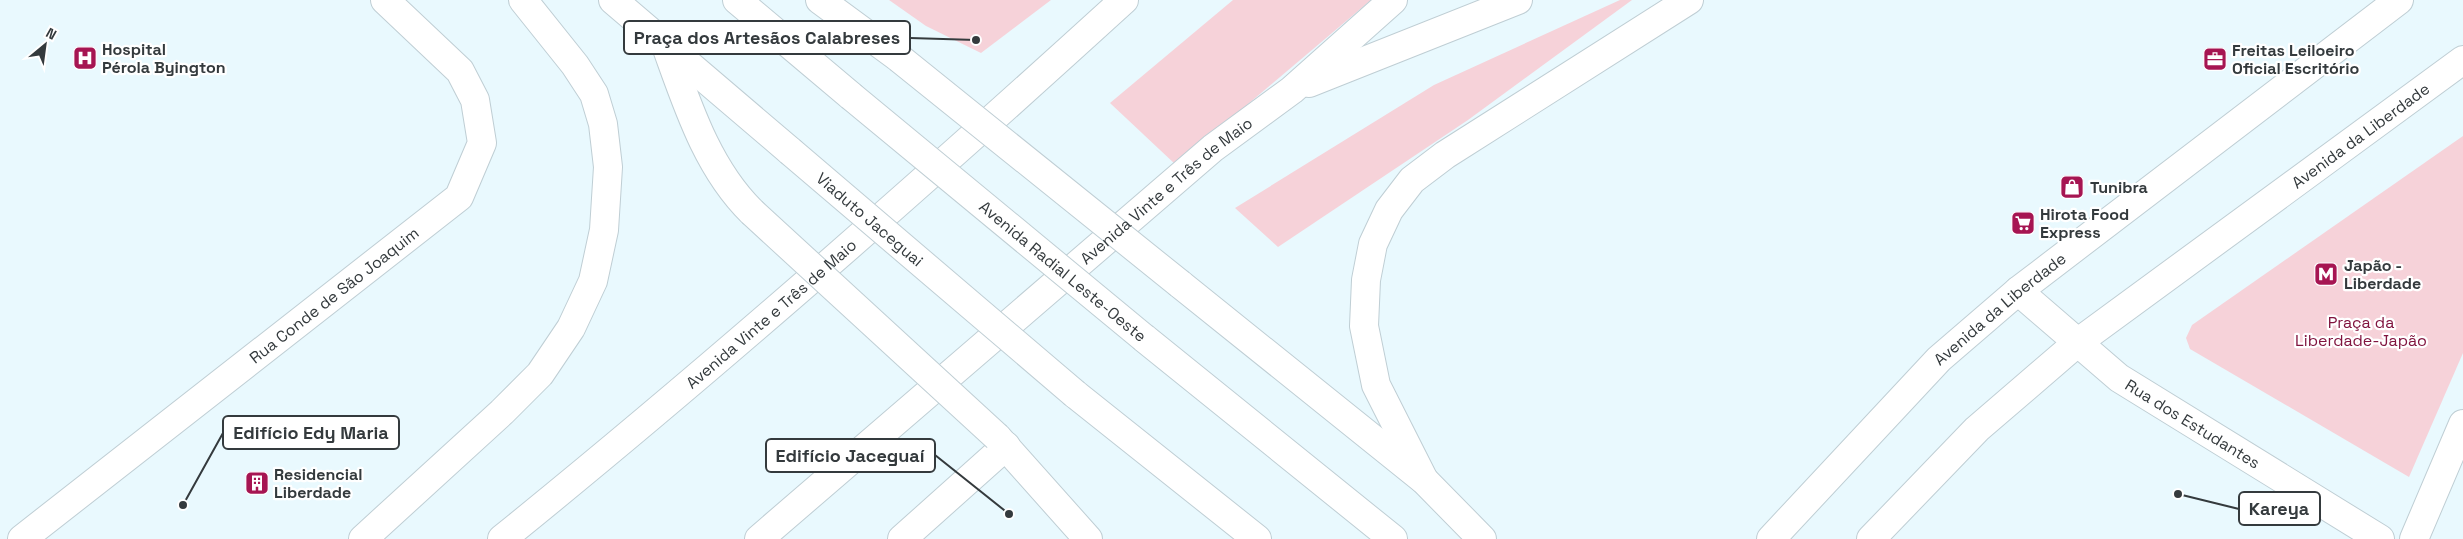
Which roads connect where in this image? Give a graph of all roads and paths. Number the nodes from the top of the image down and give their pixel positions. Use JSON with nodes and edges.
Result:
{"nodes":[{"id":1,"x":385,"y":0,"type":"edge"},
{"id":2,"x":523,"y":0,"type":"edge"},
{"id":3,"x":613,"y":0,"type":"edge"},
{"id":4,"x":736,"y":0,"type":"edge"},
{"id":5,"x":820,"y":0,"type":"edge"},
{"id":6,"x":1124,"y":0,"type":"edge"},
{"id":7,"x":1393,"y":0,"type":"edge"},
{"id":8,"x":1518,"y":0,"type":"edge"},
{"id":9,"x":1689,"y":0,"type":"edge"},
{"id":10,"x":2398,"y":0,"type":"edge"},
{"id":11,"x":665,"y":45,"type":"junction"},
{"id":12,"x":2463,"y":60,"type":"edge"},
{"id":13,"x":1292,"y":90,"type":"junction"},
{"id":14,"x":2018,"y":290,"type":"junction"},
{"id":15,"x":2077,"y":343,"type":"junction"},
{"id":16,"x":2463,"y":424,"type":"edge"},
{"id":17,"x":1002,"y":442,"type":"junction"},
{"id":18,"x":1424,"y":480,"type":"junction"},
{"id":19,"x":22,"y":539,"type":"edge"},
{"id":20,"x":363,"y":539,"type":"edge"},
{"id":21,"x":502,"y":539,"type":"edge"},
{"id":22,"x":759,"y":539,"type":"edge"},
{"id":23,"x":902,"y":539,"type":"edge"},
{"id":24,"x":1088,"y":539,"type":"edge"},
{"id":25,"x":1257,"y":539,"type":"edge"},
{"id":26,"x":1393,"y":539,"type":"edge"},
{"id":27,"x":1482,"y":539,"type":"edge"},
{"id":28,"x":1770,"y":539,"type":"edge"},
{"id":29,"x":1871,"y":539,"type":"edge"},
{"id":30,"x":2380,"y":539,"type":"edge"},
{"id":31,"x":2414,"y":539,"type":"edge"}],
"edges":[{"from":1,"to":19,"type":"main road","name":"Rua Conde de São Joaquim"},
{"from":2,"to":20,"type":"main road"},
{"from":3,"to":11,"type":"main road"},
{"from":4,"to":26,"type":"main road","name":"Avenida Radial Leste-Oeste","bridge":true},
{"from":5,"to":18,"type":"main road","bridge":true},
{"from":6,"to":21,"type":"main road","name":"Avenida Vinte e Três de Maio"},
{"from":7,"to":13,"type":"main road","name":"Avenida Vinte e Três de Maio"},
{"from":8,"to":13,"type":"main road"},
{"from":9,"to":18,"type":"main road"},
{"from":10,"to":14,"type":"main road","name":"Avenida da Liberdade"},
{"from":11,"to":17,"type":"main road","bridge":true},
{"from":11,"to":25,"type":"main road","name":"Viaduto Jaceguai","bridge":true},
{"from":12,"to":15,"type":"main road","name":"Avenida da Liberdade"},
{"from":13,"to":22,"type":"main road","name":"Avenida Vinte e Três de Maio"},
{"from":14,"to":15,"type":"main road","name":"Rua dos Estudantes"},
{"from":14,"to":28,"type":"main road","name":"Avenida da Liberdade"},
{"from":15,"to":29,"type":"main road","name":"Avenida da Liberdade"},
{"from":15,"to":30,"type":"main road","name":"Rua dos Estudantes"},
{"from":16,"to":31,"type":"main road"},
{"from":17,"to":23,"type":"main road"},
{"from":17,"to":24,"type":"main road"},
{"from":18,"to":27,"type":"main road"}]}
